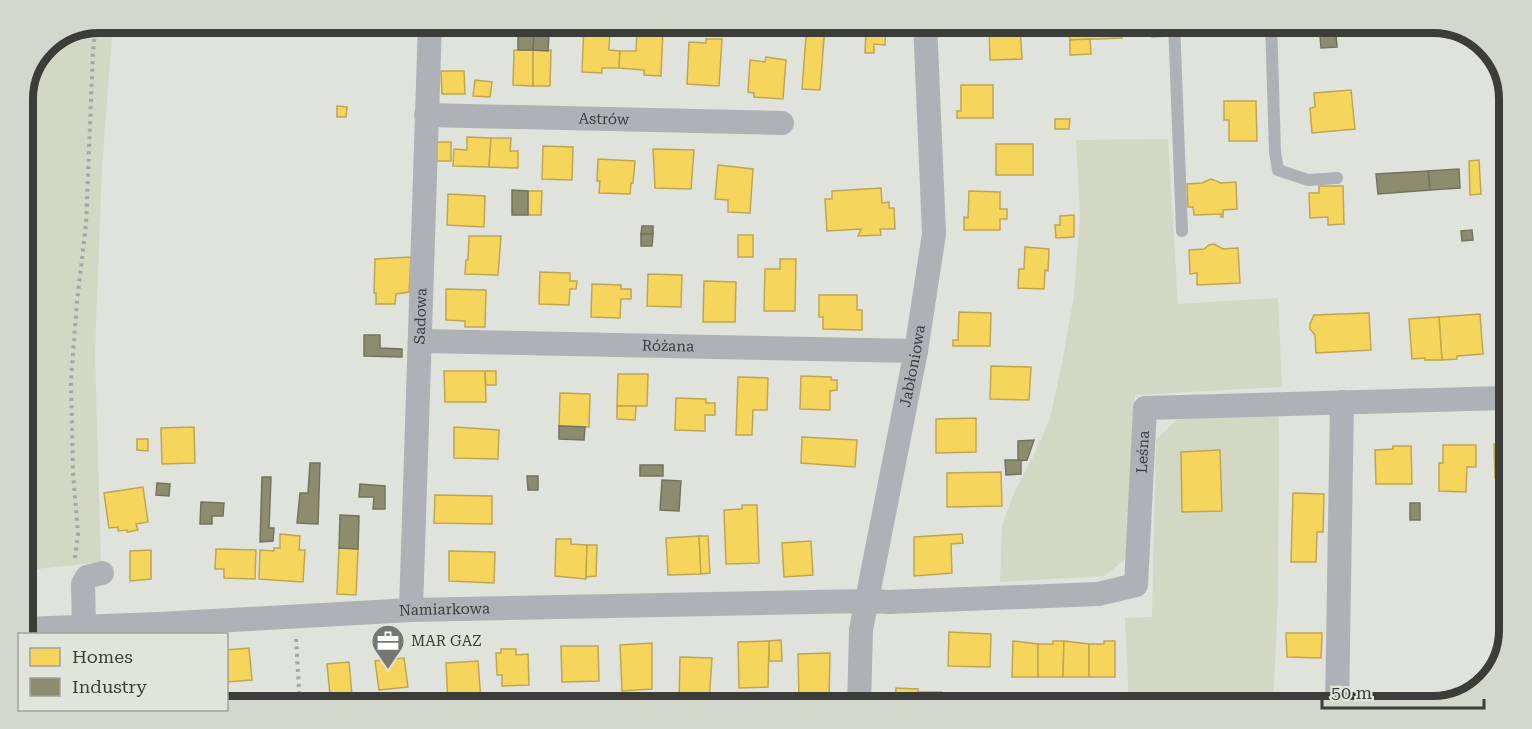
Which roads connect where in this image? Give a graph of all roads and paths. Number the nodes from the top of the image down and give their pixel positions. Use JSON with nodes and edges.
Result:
{"nodes":[{"id":1,"x":95,"y":33,"type":"edge"},
{"id":2,"x":430,"y":33,"type":"edge"},
{"id":3,"x":926,"y":33,"type":"edge"},
{"id":4,"x":1174,"y":33,"type":"edge"},
{"id":5,"x":1271,"y":33,"type":"edge"},
{"id":6,"x":426,"y":115,"type":"junction"},
{"id":7,"x":782,"y":123,"type":"dead end"},
{"id":8,"x":1336,"y":178,"type":"dead end"},
{"id":9,"x":1182,"y":231,"type":"dead end"},
{"id":10,"x":420,"y":341,"type":"junction"},
{"id":11,"x":916,"y":351,"type":"junction"},
{"id":12,"x":1499,"y":398,"type":"edge"},
{"id":13,"x":1342,"y":402,"type":"junction"},
{"id":14,"x":75,"y":561,"type":"dead end"},
{"id":15,"x":102,"y":573,"type":"dead end"},
{"id":16,"x":866,"y":601,"type":"junction"},
{"id":17,"x":411,"y":610,"type":"junction"},
{"id":18,"x":84,"y":627,"type":"junction"},
{"id":19,"x":33,"y":629,"type":"edge"},
{"id":20,"x":159,"y":629,"type":"edge"},
{"id":21,"x":296,"y":632,"type":"dead end"},
{"id":22,"x":299,"y":696,"type":"edge"},
{"id":23,"x":859,"y":696,"type":"edge"},
{"id":24,"x":1337,"y":696,"type":"edge"}],
"edges":[{"from":1,"to":14,"type":"path"},
{"from":2,"to":6,"type":"street","name":"Sadowa"},
{"from":3,"to":11,"type":"street","name":"Jabłoniowa"},
{"from":4,"to":9,"type":"lane"},
{"from":5,"to":8,"type":"lane"},
{"from":6,"to":7,"type":"street","name":"Astrów"},
{"from":6,"to":10,"type":"street","name":"Sadowa"},
{"from":10,"to":11,"type":"street","name":"Różana"},
{"from":10,"to":17,"type":"street","name":"Sadowa"},
{"from":11,"to":16,"type":"street","name":"Jabłoniowa"},
{"from":12,"to":13,"type":"street","name":"Leśna"},
{"from":13,"to":16,"type":"street","name":"Leśna"},
{"from":13,"to":24,"type":"street"},
{"from":15,"to":18,"type":"street"},
{"from":16,"to":17,"type":"street","name":"Namiarkowa"},
{"from":16,"to":23,"type":"street","name":"Jabłoniowa"},
{"from":17,"to":20,"type":"street","name":"Namiarkowa"},
{"from":18,"to":19,"type":"street","name":"Namiarkowa"},
{"from":18,"to":20,"type":"street","name":"Namiarkowa"},
{"from":21,"to":22,"type":"path"}]}
